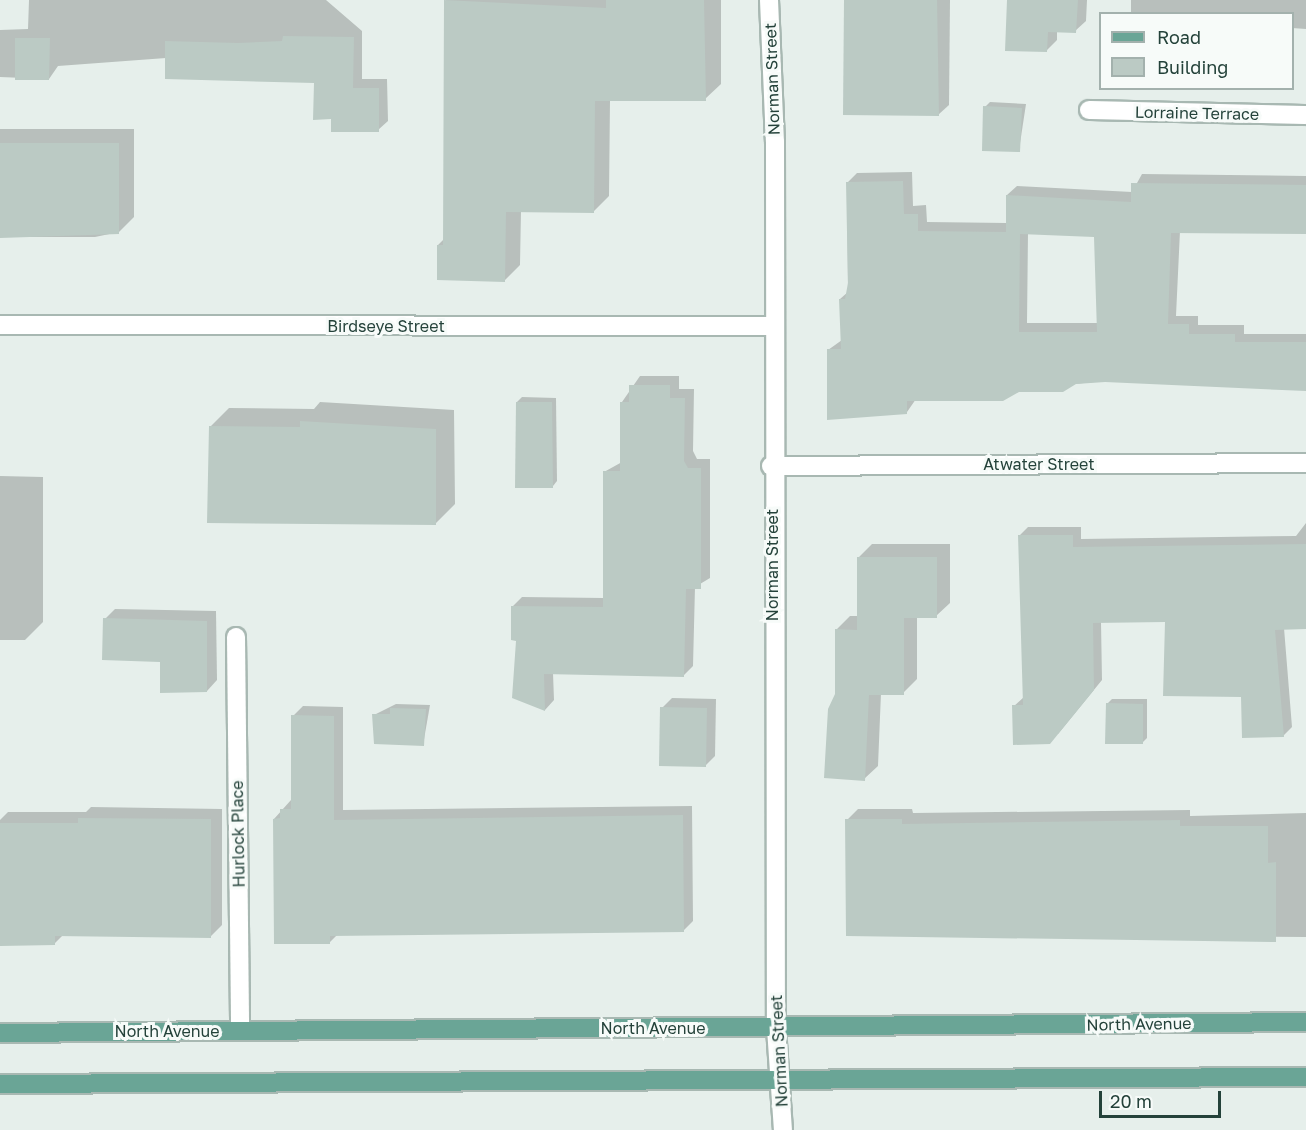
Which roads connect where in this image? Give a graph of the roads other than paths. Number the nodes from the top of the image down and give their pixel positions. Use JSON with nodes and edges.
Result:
{"nodes":[{"id":1,"x":769,"y":0,"type":"edge"},
{"id":2,"x":1089,"y":110,"type":"dead end"},
{"id":3,"x":1306,"y":115,"type":"edge"},
{"id":4,"x":0,"y":325,"type":"edge"},
{"id":5,"x":772,"y":326,"type":"junction"},
{"id":6,"x":1306,"y":463,"type":"edge"},
{"id":7,"x":771,"y":466,"type":"junction"},
{"id":8,"x":236,"y":637,"type":"dead end"},
{"id":9,"x":1306,"y":1022,"type":"edge"},
{"id":10,"x":776,"y":1028,"type":"junction"},
{"id":11,"x":240,"y":1031,"type":"junction"},
{"id":12,"x":0,"y":1033,"type":"edge"},
{"id":13,"x":779,"y":1076,"type":"junction"},
{"id":14,"x":1306,"y":1077,"type":"edge"},
{"id":15,"x":0,"y":1084,"type":"edge"},
{"id":16,"x":783,"y":1130,"type":"edge"}],
"edges":[{"from":1,"to":5,"type":"street","name":"Norman Street"},
{"from":2,"to":3,"type":"street","name":"Lorraine Terrace"},
{"from":4,"to":5,"type":"street","name":"Birdseye Street"},
{"from":5,"to":7,"type":"street","name":"Norman Street"},
{"from":6,"to":7,"type":"street","name":"Atwater Street"},
{"from":7,"to":10,"type":"street","name":"Norman Street"},
{"from":8,"to":11,"type":"street","name":"Hurlock Place"},
{"from":9,"to":10,"type":"main road","name":"North Avenue"},
{"from":10,"to":11,"type":"main road","name":"North Avenue"},
{"from":10,"to":13,"type":"street","name":"Norman Street"},
{"from":11,"to":12,"type":"main road","name":"North Avenue"},
{"from":13,"to":14,"type":"main road"},
{"from":13,"to":15,"type":"main road"},
{"from":13,"to":16,"type":"street","name":"Norman Street"}]}
